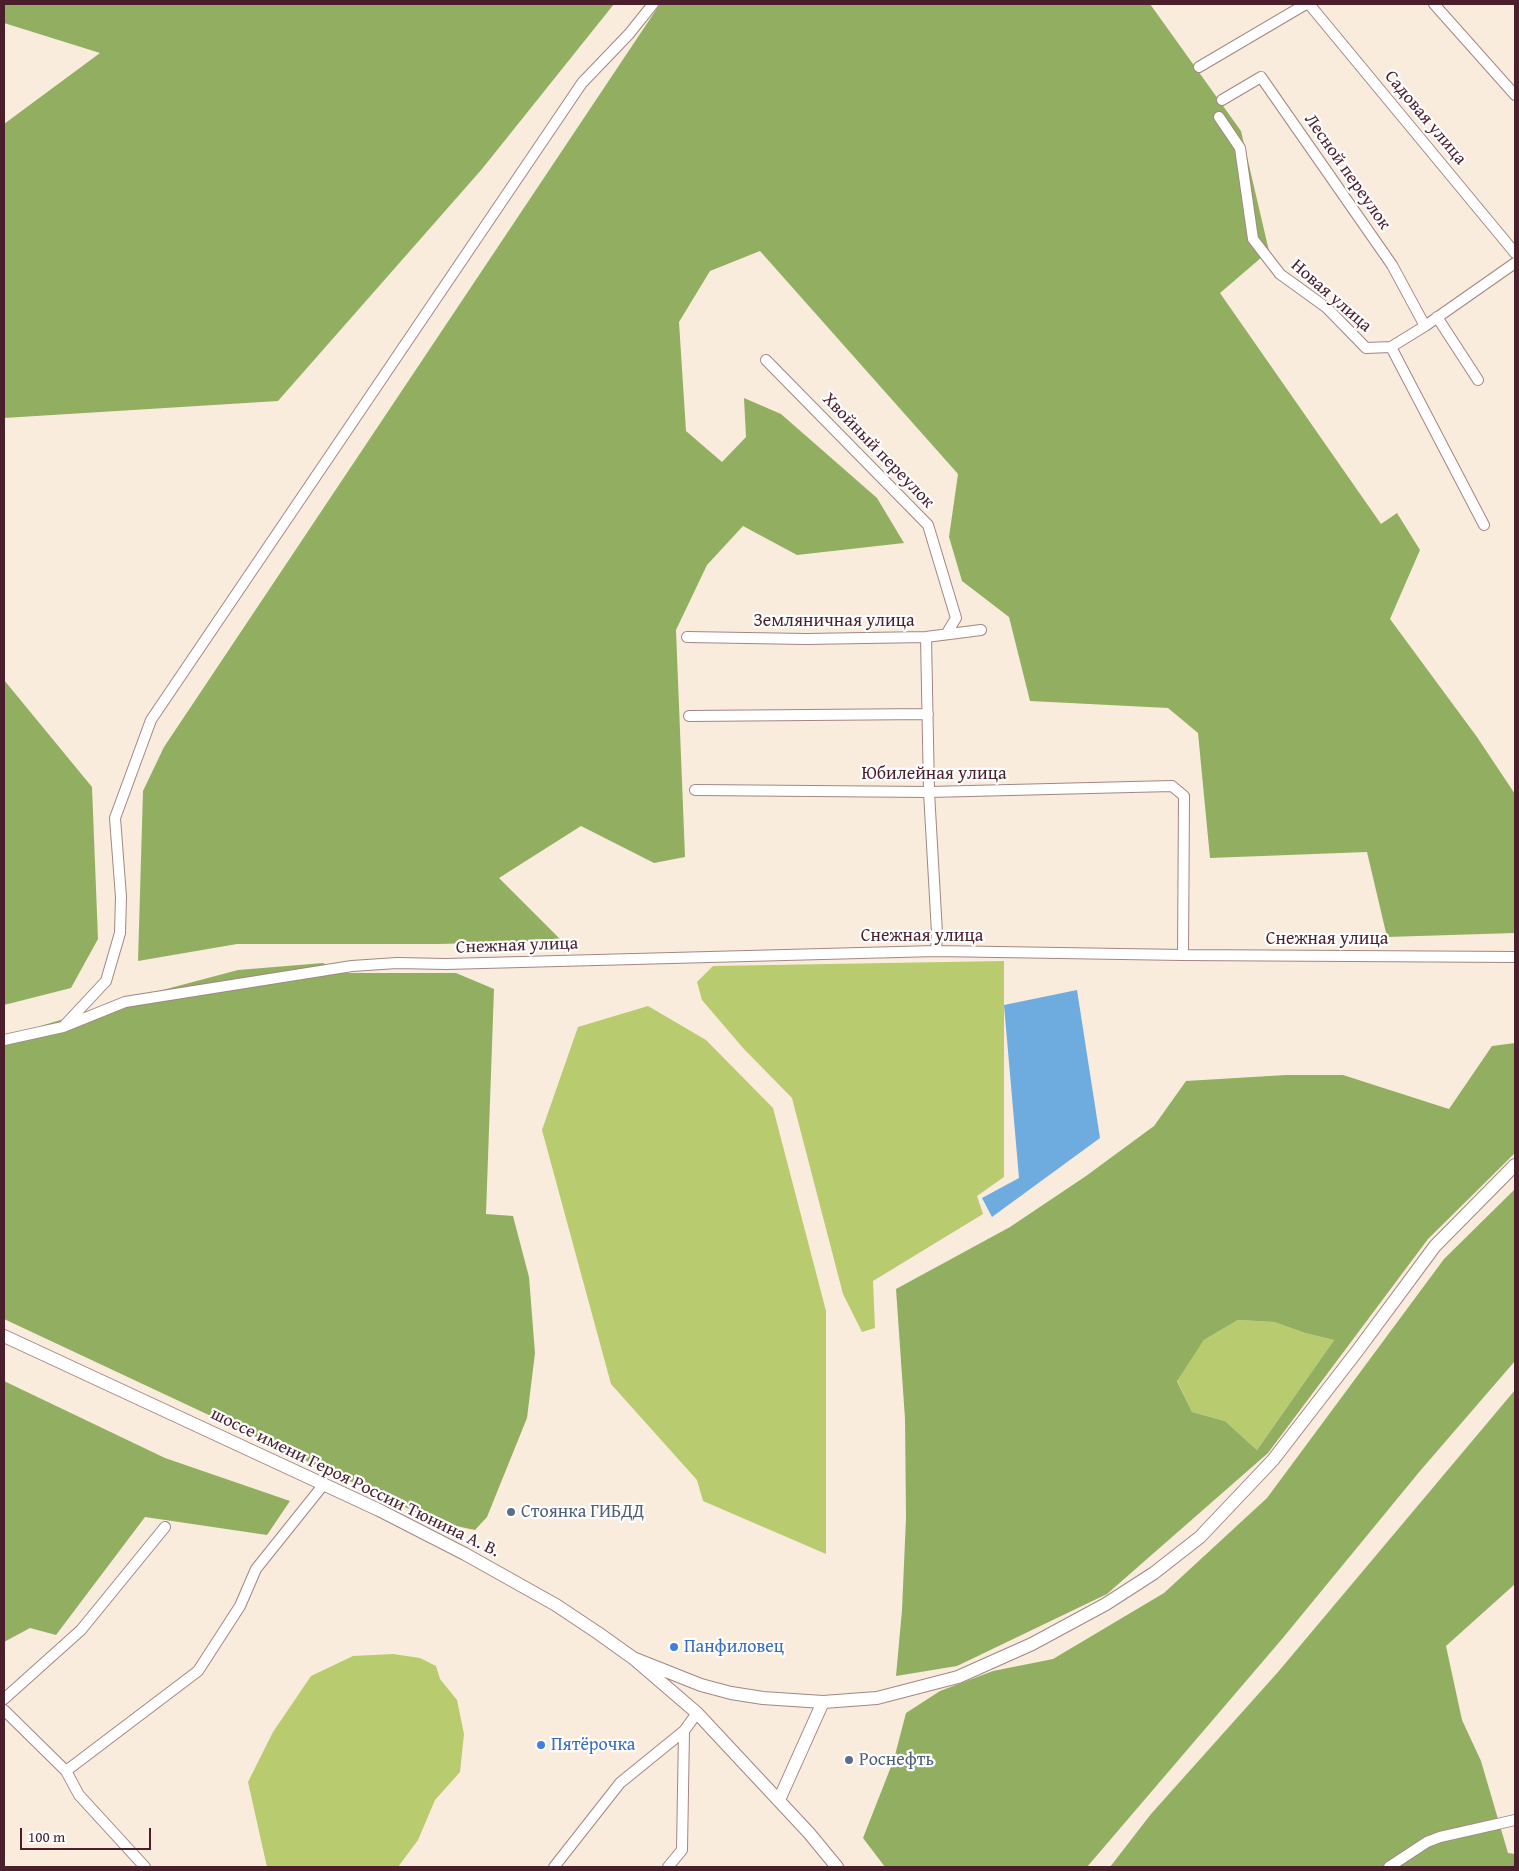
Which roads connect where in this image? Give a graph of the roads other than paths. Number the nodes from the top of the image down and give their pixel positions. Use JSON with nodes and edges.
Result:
{"nodes":[{"id":1,"x":653,"y":4,"type":"edge"},
{"id":2,"x":1307,"y":4,"type":"edge"},
{"id":3,"x":1434,"y":4,"type":"edge"},
{"id":4,"x":1198,"y":67,"type":"dead end"},
{"id":5,"x":1515,"y":95,"type":"edge"},
{"id":6,"x":1222,"y":100,"type":"dead end"},
{"id":7,"x":1219,"y":117,"type":"dead end"},
{"id":8,"x":1515,"y":253,"type":"edge"},
{"id":9,"x":1515,"y":263,"type":"edge"},
{"id":10,"x":1437,"y":317,"type":"junction"},
{"id":11,"x":1425,"y":326,"type":"junction"},
{"id":12,"x":1391,"y":347,"type":"junction"},
{"id":13,"x":766,"y":360,"type":"dead end"},
{"id":14,"x":1478,"y":380,"type":"dead end"},
{"id":15,"x":1484,"y":526,"type":"dead end"},
{"id":16,"x":980,"y":630,"type":"dead end"},
{"id":17,"x":947,"y":634,"type":"junction"},
{"id":18,"x":687,"y":637,"type":"dead end"},
{"id":19,"x":926,"y":637,"type":"junction"},
{"id":20,"x":928,"y":714,"type":"junction"},
{"id":21,"x":689,"y":716,"type":"dead end"},
{"id":22,"x":695,"y":790,"type":"dead end"},
{"id":23,"x":929,"y":792,"type":"junction"},
{"id":24,"x":936,"y":951,"type":"junction"},
{"id":25,"x":1183,"y":955,"type":"junction"},
{"id":26,"x":1515,"y":957,"type":"edge"},
{"id":27,"x":64,"y":1027,"type":"junction"},
{"id":28,"x":4,"y":1040,"type":"edge"},
{"id":29,"x":1515,"y":1165,"type":"edge"},
{"id":30,"x":4,"y":1336,"type":"edge"},
{"id":31,"x":324,"y":1484,"type":"junction"},
{"id":32,"x":164,"y":1527,"type":"dead end"},
{"id":33,"x":633,"y":1658,"type":"junction"},
{"id":34,"x":4,"y":1699,"type":"edge"},
{"id":35,"x":823,"y":1702,"type":"junction"},
{"id":36,"x":4,"y":1710,"type":"edge"},
{"id":37,"x":697,"y":1713,"type":"junction"},
{"id":38,"x":684,"y":1731,"type":"junction"},
{"id":39,"x":66,"y":1771,"type":"junction"},
{"id":40,"x":779,"y":1800,"type":"junction"},
{"id":41,"x":1515,"y":1820,"type":"edge"},
{"id":42,"x":145,"y":1867,"type":"edge"},
{"id":43,"x":554,"y":1867,"type":"edge"},
{"id":44,"x":668,"y":1867,"type":"edge"},
{"id":45,"x":837,"y":1867,"type":"edge"},
{"id":46,"x":1389,"y":1867,"type":"edge"}],
"edges":[{"from":1,"to":27,"type":"street"},
{"from":2,"to":4,"type":"street"},
{"from":2,"to":8,"type":"street","name":"Садовая улица"},
{"from":3,"to":5,"type":"street"},
{"from":6,"to":11,"type":"street","name":"Лесной переулок"},
{"from":7,"to":12,"type":"street","name":"Новая улица"},
{"from":9,"to":10,"type":"street"},
{"from":10,"to":11,"type":"street"},
{"from":10,"to":14,"type":"street"},
{"from":11,"to":12,"type":"street"},
{"from":12,"to":15,"type":"street"},
{"from":13,"to":17,"type":"street","name":"Хвойный переулок"},
{"from":16,"to":17,"type":"street","name":"Земляничная улица"},
{"from":17,"to":19,"type":"street","name":"Земляничная улица"},
{"from":18,"to":19,"type":"street","name":"Земляничная улица"},
{"from":19,"to":20,"type":"street"},
{"from":20,"to":21,"type":"street"},
{"from":20,"to":23,"type":"street"},
{"from":22,"to":23,"type":"street","name":"Юбилейная улица"},
{"from":23,"to":24,"type":"street"},
{"from":23,"to":25,"type":"street","name":"Юбилейная улица"},
{"from":24,"to":25,"type":"street","name":"Снежная улица"},
{"from":24,"to":27,"type":"street","name":"Снежная улица"},
{"from":25,"to":26,"type":"street","name":"Снежная улица"},
{"from":27,"to":28,"type":"street","name":"Снежная улица"},
{"from":29,"to":35,"type":"main road"},
{"from":30,"to":31,"type":"main road","name":"шоссе имени Героя России Тюнина А. В."},
{"from":31,"to":33,"type":"main road","name":"шоссе имени Героя России Тюнина А. В."},
{"from":31,"to":39,"type":"street"},
{"from":32,"to":34,"type":"street"},
{"from":33,"to":35,"type":"main road"},
{"from":33,"to":37,"type":"main road","name":"шоссе имени Героя России Тюнина А. В."},
{"from":35,"to":40,"type":"main road"},
{"from":36,"to":39,"type":"street"},
{"from":37,"to":38,"type":"street"},
{"from":37,"to":40,"type":"main road","name":"шоссе имени Героя России Тюнина А. В."},
{"from":38,"to":43,"type":"street"},
{"from":38,"to":44,"type":"street"},
{"from":39,"to":42,"type":"street"},
{"from":40,"to":45,"type":"main road","name":"шоссе имени Героя России Тюнина А. В."},
{"from":41,"to":46,"type":"street"}]}
